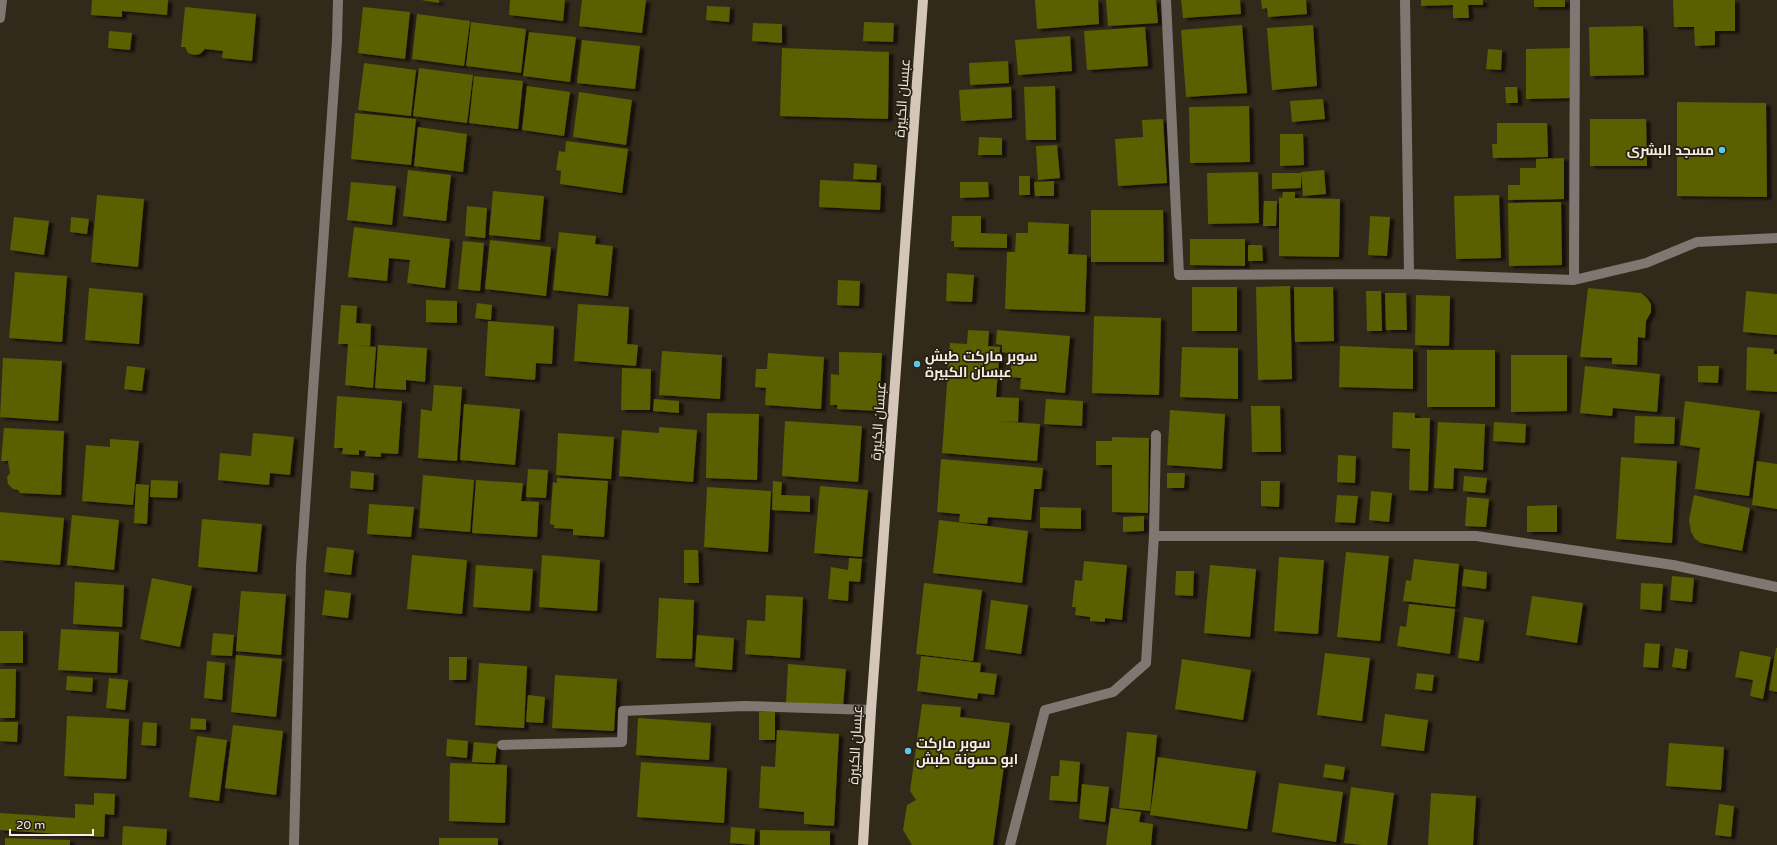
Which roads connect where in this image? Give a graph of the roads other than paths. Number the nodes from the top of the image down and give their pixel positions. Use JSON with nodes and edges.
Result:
{"nodes":[{"id":1,"x":2,"y":0,"type":"edge"},
{"id":2,"x":338,"y":0,"type":"edge"},
{"id":3,"x":923,"y":0,"type":"edge"},
{"id":4,"x":1166,"y":0,"type":"edge"},
{"id":5,"x":1405,"y":0,"type":"edge"},
{"id":6,"x":1575,"y":0,"type":"edge"},
{"id":7,"x":0,"y":18,"type":"edge"},
{"id":8,"x":1777,"y":238,"type":"edge"},
{"id":9,"x":1409,"y":274,"type":"junction"},
{"id":10,"x":1574,"y":280,"type":"junction"},
{"id":11,"x":1156,"y":435,"type":"dead end"},
{"id":12,"x":1154,"y":536,"type":"junction"},
{"id":13,"x":1777,"y":587,"type":"edge"},
{"id":14,"x":871,"y":710,"type":"junction"},
{"id":15,"x":502,"y":745,"type":"dead end"},
{"id":16,"x":294,"y":845,"type":"edge"},
{"id":17,"x":863,"y":845,"type":"edge"},
{"id":18,"x":1010,"y":845,"type":"edge"}],
"edges":[{"from":1,"to":7,"type":"street"},
{"from":2,"to":16,"type":"street"},
{"from":3,"to":14,"type":"main road","name":"عبسان الكبيرة"},
{"from":4,"to":9,"type":"street"},
{"from":5,"to":9,"type":"street"},
{"from":6,"to":10,"type":"street"},
{"from":8,"to":10,"type":"street"},
{"from":9,"to":10,"type":"street"},
{"from":11,"to":12,"type":"street"},
{"from":12,"to":13,"type":"street"},
{"from":12,"to":18,"type":"street"},
{"from":14,"to":15,"type":"street"},
{"from":14,"to":17,"type":"main road","name":"عبسان الكبيرة"}]}
